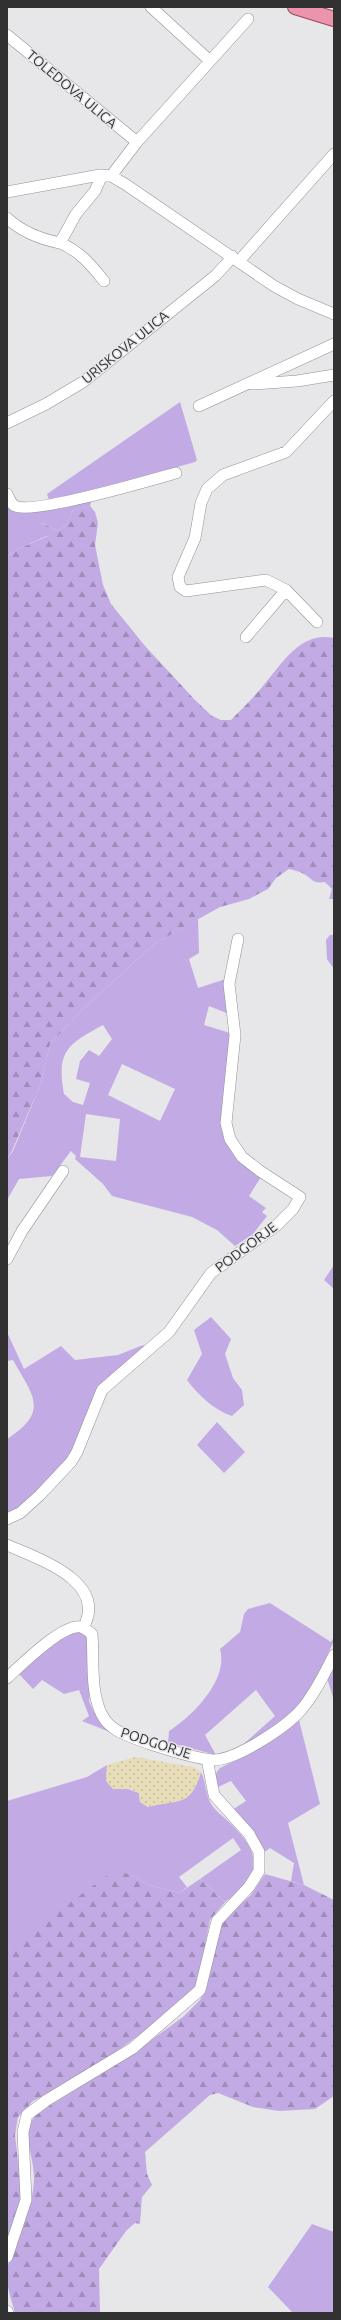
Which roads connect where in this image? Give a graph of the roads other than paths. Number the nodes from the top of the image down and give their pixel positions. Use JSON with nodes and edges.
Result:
{"nodes":[{"id":1,"x":151,"y":7,"type":"edge"},
{"id":2,"x":295,"y":7,"type":"edge"},
{"id":3,"x":248,"y":18,"type":"dead end"},
{"id":4,"x":334,"y":19,"type":"edge"},
{"id":5,"x":7,"y":35,"type":"edge"},
{"id":6,"x":210,"y":61,"type":"junction"},
{"id":7,"x":136,"y":142,"type":"junction"},
{"id":8,"x":334,"y":154,"type":"edge"},
{"id":9,"x":106,"y":176,"type":"junction"},
{"id":10,"x":7,"y":192,"type":"edge"},
{"id":11,"x":7,"y":218,"type":"edge"},
{"id":12,"x":60,"y":243,"type":"junction"},
{"id":13,"x":235,"y":258,"type":"junction"},
{"id":14,"x":104,"y":281,"type":"dead end"},
{"id":15,"x":334,"y":314,"type":"edge"},
{"id":16,"x":334,"y":344,"type":"edge"},
{"id":17,"x":334,"y":375,"type":"edge"},
{"id":18,"x":250,"y":384,"type":"junction"},
{"id":19,"x":334,"y":402,"type":"edge"},
{"id":20,"x":199,"y":406,"type":"dead end"},
{"id":21,"x":7,"y":422,"type":"edge"},
{"id":22,"x":176,"y":473,"type":"dead end"},
{"id":23,"x":7,"y":494,"type":"edge"},
{"id":24,"x":286,"y":590,"type":"junction"},
{"id":25,"x":317,"y":622,"type":"dead end"},
{"id":26,"x":246,"y":637,"type":"dead end"},
{"id":27,"x":238,"y":939,"type":"dead end"},
{"id":28,"x":63,"y":1171,"type":"dead end"},
{"id":29,"x":7,"y":1258,"type":"edge"},
{"id":30,"x":7,"y":1519,"type":"edge"},
{"id":31,"x":7,"y":1545,"type":"edge"},
{"id":32,"x":83,"y":1628,"type":"junction"},
{"id":33,"x":334,"y":1655,"type":"edge"},
{"id":34,"x":7,"y":1678,"type":"edge"},
{"id":35,"x":207,"y":1759,"type":"junction"},
{"id":36,"x":7,"y":2257,"type":"edge"}],
"edges":[{"from":1,"to":6,"type":"street"},
{"from":2,"to":4,"type":"main road"},
{"from":3,"to":6,"type":"street"},
{"from":5,"to":7,"type":"street","name":"TOLEDOVA ULICA"},
{"from":6,"to":7,"type":"street"},
{"from":7,"to":9,"type":"street"},
{"from":8,"to":13,"type":"street","name":"URISKOVA ULICA"},
{"from":9,"to":10,"type":"street"},
{"from":9,"to":12,"type":"street"},
{"from":9,"to":13,"type":"street"},
{"from":11,"to":12,"type":"street"},
{"from":12,"to":14,"type":"street"},
{"from":13,"to":15,"type":"street"},
{"from":13,"to":21,"type":"street","name":"URISKOVA ULICA"},
{"from":16,"to":18,"type":"street"},
{"from":17,"to":18,"type":"street"},
{"from":18,"to":20,"type":"street"},
{"from":19,"to":24,"type":"street"},
{"from":22,"to":23,"type":"street"},
{"from":24,"to":25,"type":"street"},
{"from":24,"to":26,"type":"street"},
{"from":27,"to":30,"type":"street","name":"PODGORJE"},
{"from":28,"to":29,"type":"street"},
{"from":31,"to":32,"type":"street"},
{"from":32,"to":34,"type":"street"},
{"from":32,"to":35,"type":"street","name":"PODGORJE"},
{"from":33,"to":35,"type":"street","name":"PODGORJE"},
{"from":35,"to":36,"type":"street"}]}
